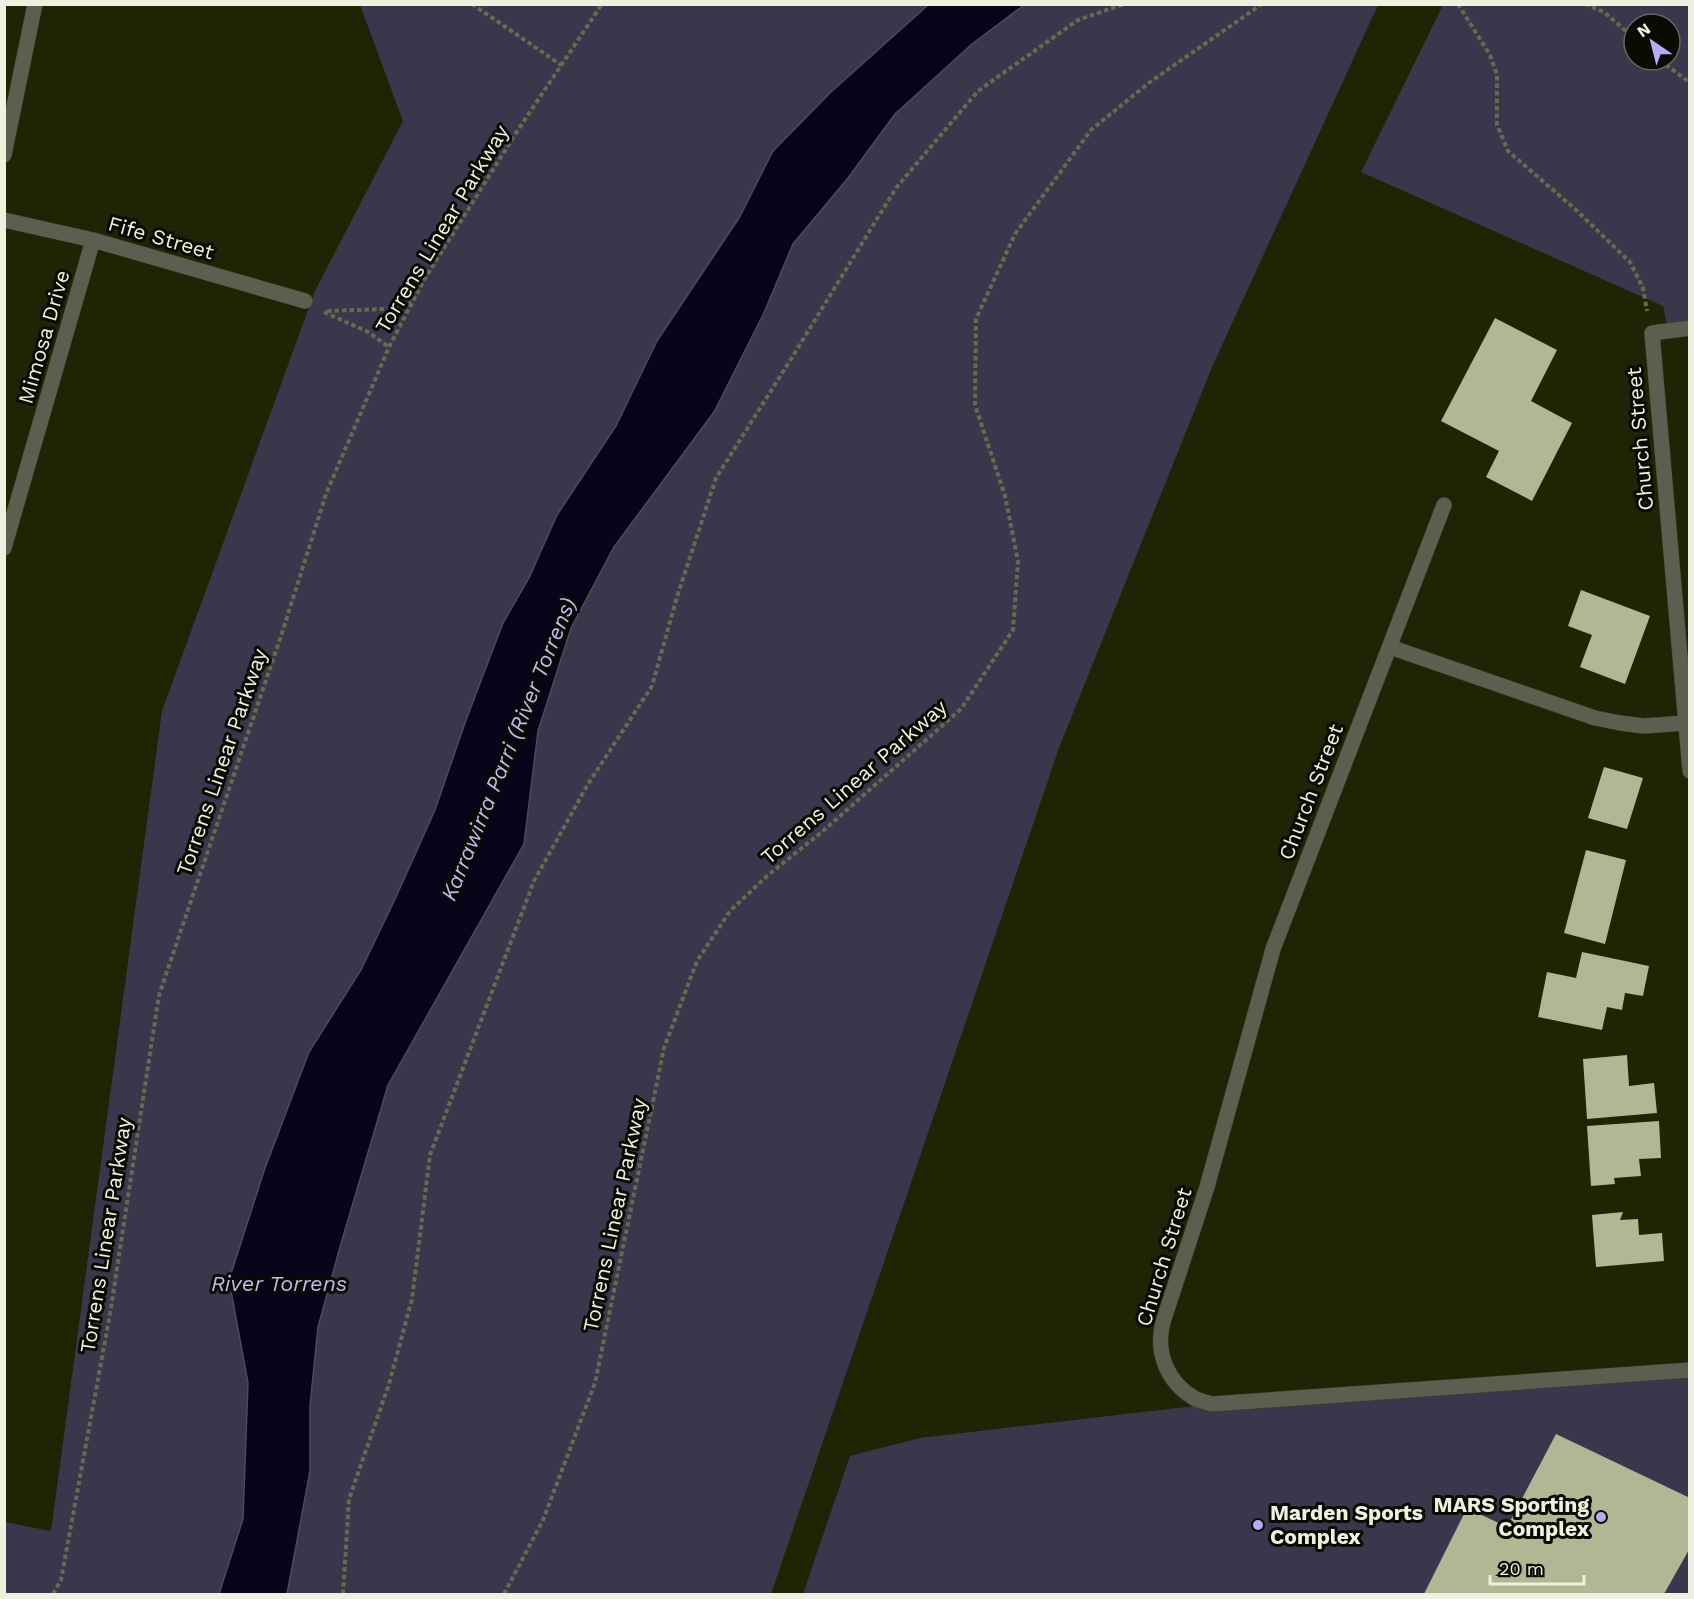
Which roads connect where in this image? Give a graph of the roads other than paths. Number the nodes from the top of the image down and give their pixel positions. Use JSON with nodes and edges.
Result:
{"nodes":[{"id":1,"x":35,"y":4,"type":"edge"},
{"id":2,"x":4,"y":155,"type":"edge"},
{"id":3,"x":4,"y":220,"type":"edge"},
{"id":4,"x":93,"y":240,"type":"junction"},
{"id":5,"x":305,"y":301,"type":"dead end"},
{"id":6,"x":1689,"y":328,"type":"edge"},
{"id":7,"x":1444,"y":505,"type":"dead end"},
{"id":8,"x":4,"y":548,"type":"edge"},
{"id":9,"x":1390,"y":647,"type":"junction"},
{"id":10,"x":1685,"y":723,"type":"junction"},
{"id":11,"x":1689,"y":771,"type":"edge"},
{"id":12,"x":1689,"y":1370,"type":"edge"}],
"edges":[{"from":1,"to":2,"type":"street"},
{"from":3,"to":4,"type":"street","name":"Fife Street"},
{"from":4,"to":5,"type":"street","name":"Fife Street"},
{"from":4,"to":8,"type":"street","name":"Mimosa Drive"},
{"from":6,"to":10,"type":"street","name":"Church Street"},
{"from":7,"to":9,"type":"street","name":"Church Street"},
{"from":9,"to":10,"type":"street"},
{"from":9,"to":12,"type":"street","name":"Church Street"},
{"from":10,"to":11,"type":"street","name":"Church Street"}]}
